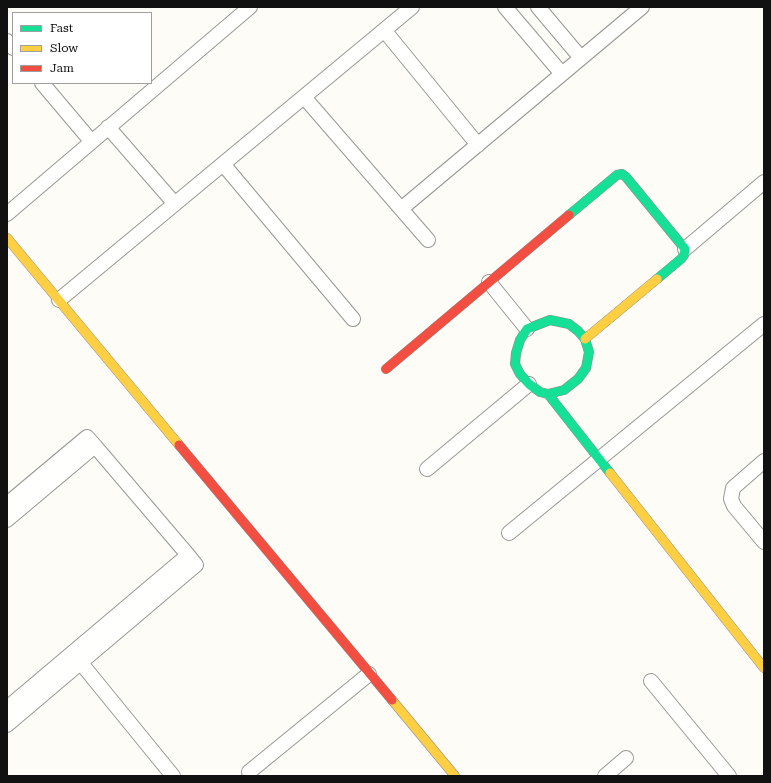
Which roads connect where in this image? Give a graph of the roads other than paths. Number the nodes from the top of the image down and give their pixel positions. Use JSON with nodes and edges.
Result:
{"nodes":[{"id":1,"x":250,"y":7,"type":"edge"},
{"id":2,"x":412,"y":7,"type":"edge"},
{"id":3,"x":505,"y":7,"type":"edge"},
{"id":4,"x":538,"y":7,"type":"edge"},
{"id":5,"x":642,"y":7,"type":"edge"},
{"id":6,"x":384,"y":30,"type":"junction"},
{"id":7,"x":581,"y":58,"type":"junction"},
{"id":8,"x":562,"y":74,"type":"junction"},
{"id":9,"x":43,"y":84,"type":"edge"},
{"id":10,"x":304,"y":97,"type":"junction"},
{"id":11,"x":108,"y":127,"type":"junction"},
{"id":12,"x":91,"y":142,"type":"junction"},
{"id":13,"x":478,"y":145,"type":"junction"},
{"id":14,"x":223,"y":164,"type":"junction"},
{"id":15,"x":764,"y":182,"type":"edge"},
{"id":16,"x":175,"y":204,"type":"junction"},
{"id":17,"x":401,"y":209,"type":"junction"},
{"id":18,"x":7,"y":214,"type":"edge"},
{"id":19,"x":7,"y":238,"type":"edge"},
{"id":20,"x":428,"y":240,"type":"dead end"},
{"id":21,"x":685,"y":249,"type":"junction"},
{"id":22,"x":489,"y":282,"type":"junction"},
{"id":23,"x":59,"y":300,"type":"junction"},
{"id":24,"x":353,"y":319,"type":"dead end"},
{"id":25,"x":764,"y":324,"type":"edge"},
{"id":26,"x":527,"y":329,"type":"junction"},
{"id":27,"x":585,"y":339,"type":"junction"},
{"id":28,"x":386,"y":369,"type":"dead end"},
{"id":29,"x":529,"y":384,"type":"junction"},
{"id":30,"x":548,"y":394,"type":"junction"},
{"id":31,"x":94,"y":446,"type":"junction"},
{"id":32,"x":600,"y":459,"type":"junction"},
{"id":33,"x":764,"y":461,"type":"edge"},
{"id":34,"x":427,"y":469,"type":"dead end"},
{"id":35,"x":7,"y":504,"type":"edge"},
{"id":36,"x":7,"y":520,"type":"edge"},
{"id":37,"x":509,"y":533,"type":"dead end"},
{"id":38,"x":764,"y":542,"type":"edge"},
{"id":39,"x":77,"y":658,"type":"junction"},
{"id":40,"x":764,"y":668,"type":"edge"},
{"id":41,"x":369,"y":674,"type":"junction"},
{"id":42,"x":651,"y":681,"type":"dead end"},
{"id":43,"x":7,"y":708,"type":"edge"},
{"id":44,"x":7,"y":725,"type":"edge"},
{"id":45,"x":626,"y":758,"type":"dead end"},
{"id":46,"x":248,"y":772,"type":"dead end"},
{"id":47,"x":173,"y":776,"type":"edge"},
{"id":48,"x":455,"y":776,"type":"edge"},
{"id":49,"x":605,"y":776,"type":"edge"},
{"id":50,"x":729,"y":776,"type":"edge"}],
"edges":[{"from":1,"to":11,"type":"street"},
{"from":2,"to":6,"type":"street"},
{"from":3,"to":8,"type":"street"},
{"from":4,"to":7,"type":"street"},
{"from":5,"to":7,"type":"street"},
{"from":6,"to":10,"type":"street"},
{"from":6,"to":13,"type":"street"},
{"from":7,"to":8,"type":"street"},
{"from":8,"to":13,"type":"street"},
{"from":9,"to":12,"type":"street"},
{"from":10,"to":14,"type":"street"},
{"from":10,"to":17,"type":"street"},
{"from":11,"to":12,"type":"street"},
{"from":11,"to":16,"type":"street"},
{"from":12,"to":18,"type":"street"},
{"from":13,"to":17,"type":"street"},
{"from":14,"to":16,"type":"street"},
{"from":14,"to":24,"type":"street"},
{"from":15,"to":21,"type":"street"},
{"from":16,"to":23,"type":"street"},
{"from":17,"to":20,"type":"street"},
{"from":19,"to":23,"type":"street"},
{"from":21,"to":22,"type":"street"},
{"from":21,"to":27,"type":"street"},
{"from":22,"to":26,"type":"street"},
{"from":22,"to":28,"type":"street"},
{"from":23,"to":41,"type":"street"},
{"from":25,"to":32,"type":"street"},
{"from":26,"to":27,"type":"street"},
{"from":26,"to":29,"type":"street"},
{"from":27,"to":30,"type":"street"},
{"from":29,"to":30,"type":"street"},
{"from":29,"to":34,"type":"street"},
{"from":30,"to":32,"type":"street"},
{"from":31,"to":35,"type":"street"},
{"from":31,"to":36,"type":"street"},
{"from":31,"to":39,"type":"street"},
{"from":32,"to":37,"type":"street"},
{"from":32,"to":40,"type":"street"},
{"from":33,"to":38,"type":"street"},
{"from":39,"to":43,"type":"street"},
{"from":39,"to":44,"type":"street"},
{"from":39,"to":47,"type":"street"},
{"from":41,"to":46,"type":"street"},
{"from":41,"to":48,"type":"street"},
{"from":42,"to":50,"type":"street"},
{"from":45,"to":49,"type":"street"}]}
